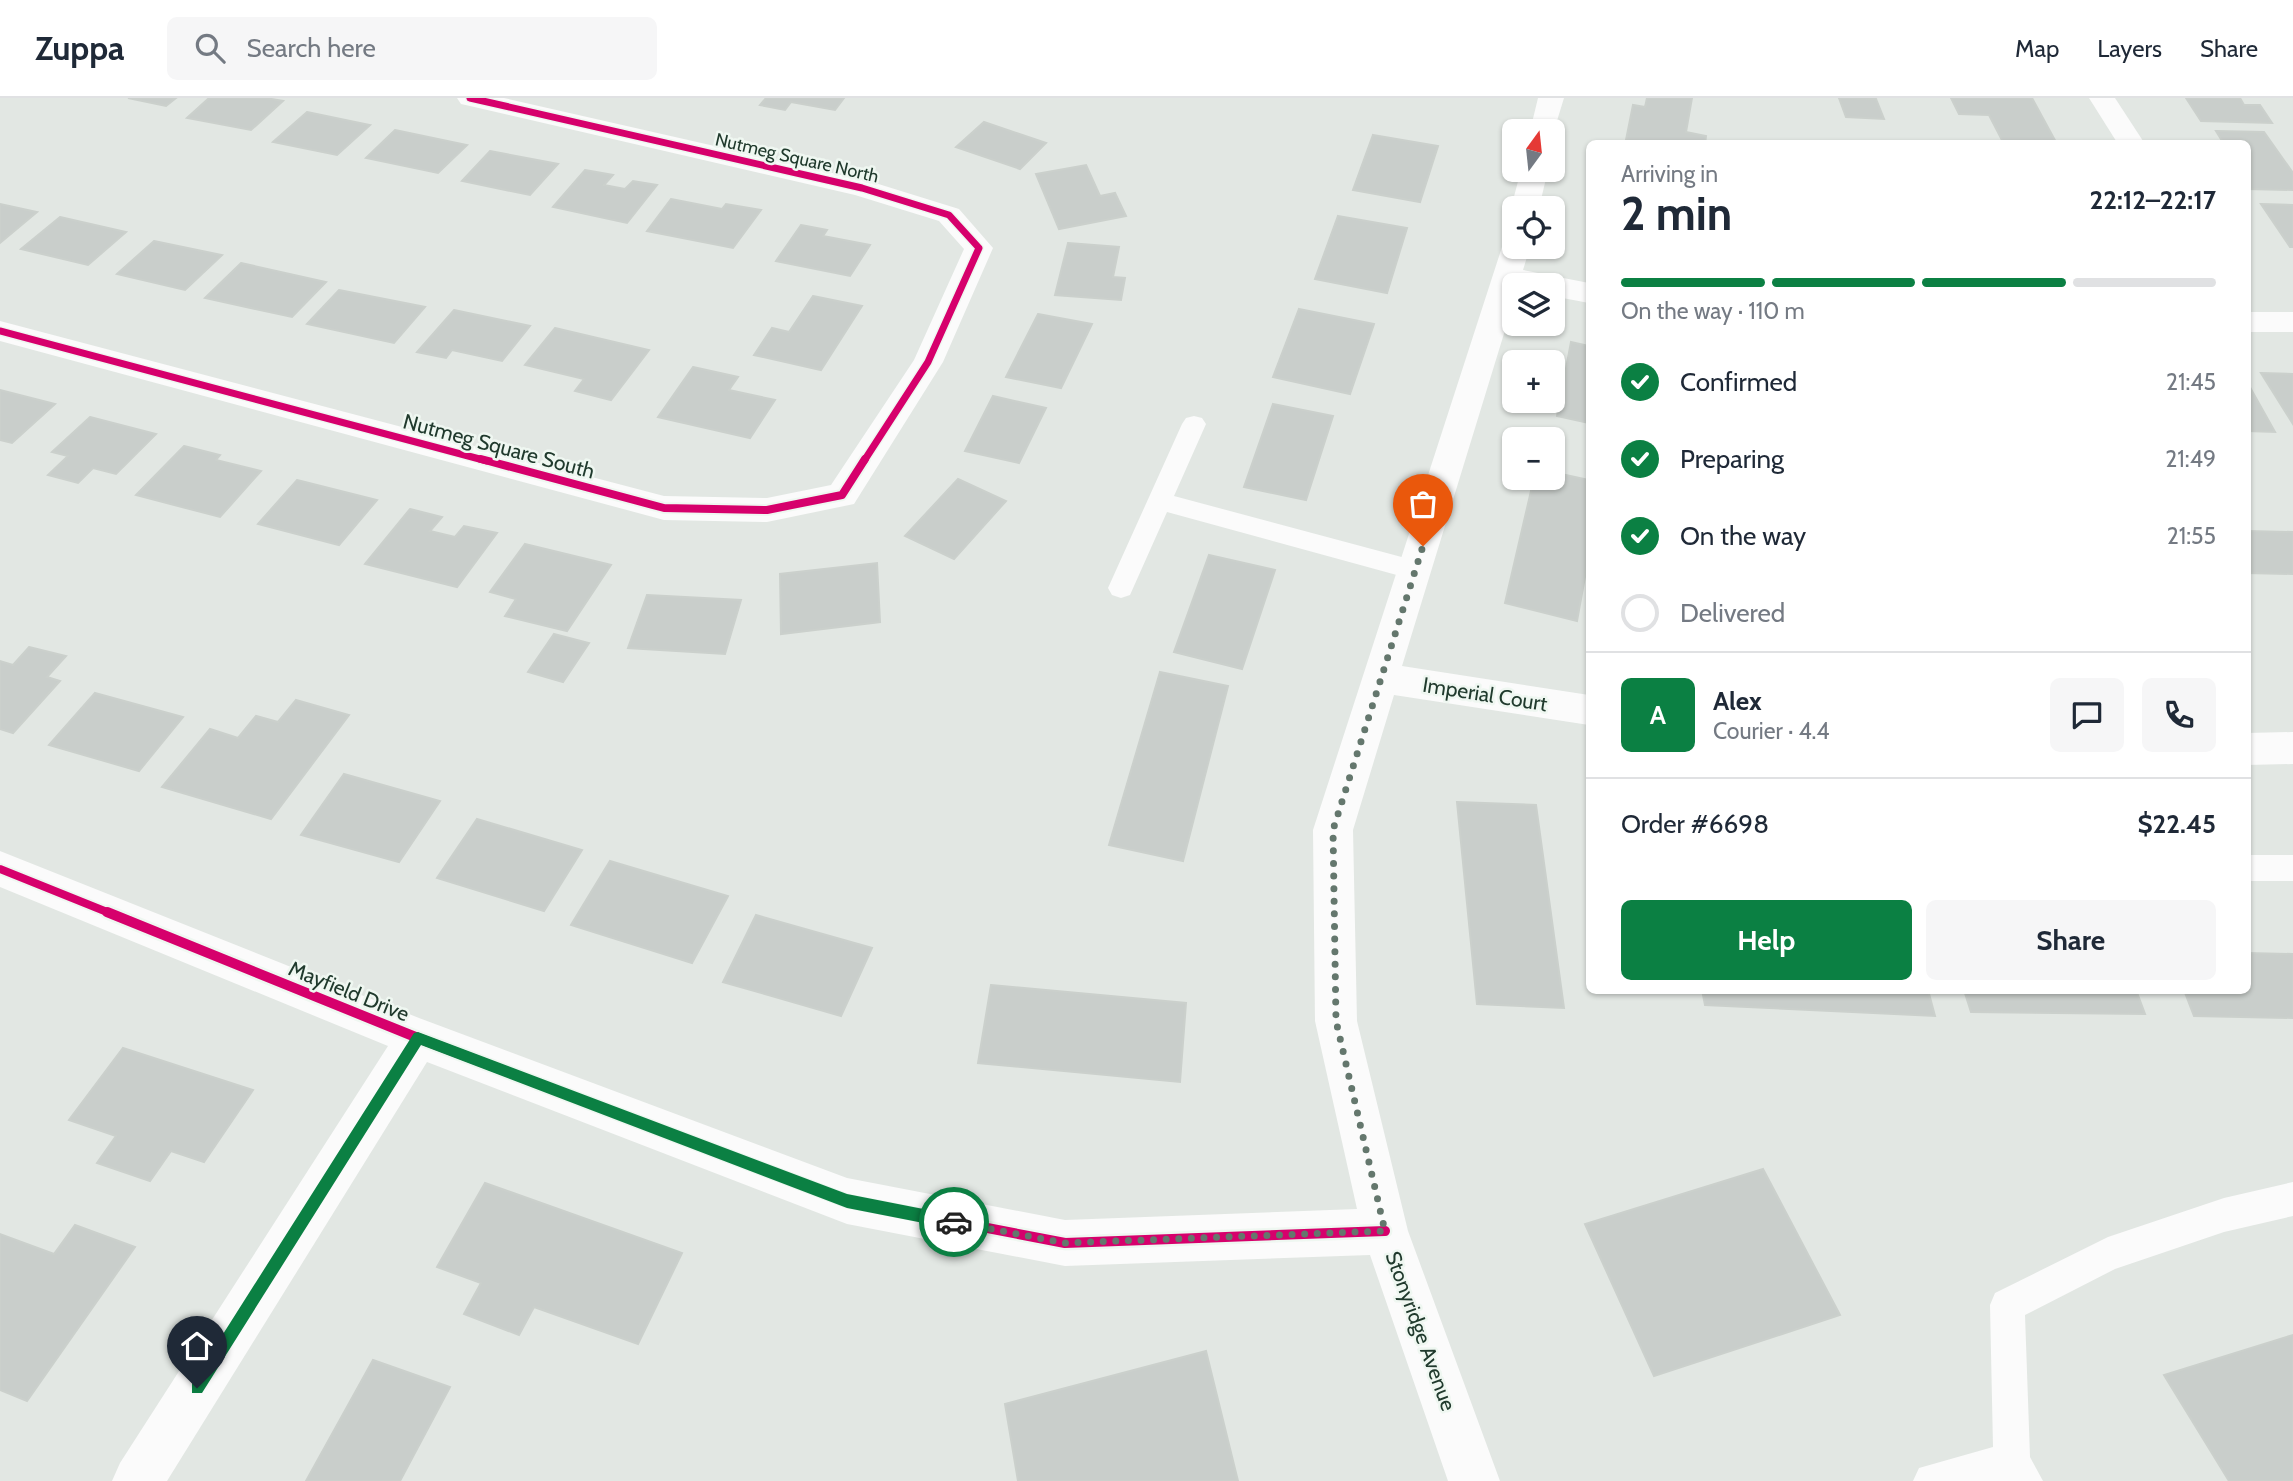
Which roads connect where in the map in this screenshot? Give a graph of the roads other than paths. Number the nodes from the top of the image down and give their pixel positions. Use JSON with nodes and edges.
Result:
{"nodes":[{"id":1,"x":470,"y":98,"type":"edge"},
{"id":2,"x":1551,"y":98,"type":"edge"},
{"id":3,"x":2102,"y":98,"type":"edge"},
{"id":4,"x":1546,"y":119,"type":"edge"},
{"id":5,"x":2129,"y":140,"type":"edge"},
{"id":6,"x":1513,"y":262,"type":"edge"},
{"id":7,"x":1532,"y":273,"type":"edge"},
{"id":8,"x":1565,"y":288,"type":"edge"},
{"id":9,"x":1586,"y":292,"type":"edge"},
{"id":10,"x":2251,"y":322,"type":"edge"},
{"id":11,"x":2293,"y":322,"type":"edge"},
{"id":12,"x":0,"y":331,"type":"edge"},
{"id":13,"x":928,"y":362,"type":"joint"},
{"id":14,"x":1194,"y":424,"type":"dead end"},
{"id":15,"x":1158,"y":501,"type":"junction"},
{"id":16,"x":1415,"y":570,"type":"junction"},
{"id":17,"x":1121,"y":587,"type":"dead end"},
{"id":18,"x":1381,"y":678,"type":"junction"},
{"id":19,"x":1586,"y":710,"type":"edge"},
{"id":20,"x":2251,"y":749,"type":"edge"},
{"id":21,"x":2290,"y":754,"type":"edge"},
{"id":22,"x":2251,"y":868,"type":"edge"},
{"id":23,"x":0,"y":869,"type":"edge"},
{"id":24,"x":2293,"y":869,"type":"edge"},
{"id":25,"x":418,"y":1038,"type":"junction"},
{"id":26,"x":2293,"y":1199,"type":"edge"},
{"id":27,"x":1385,"y":1231,"type":"junction"},
{"id":28,"x":2018,"y":1471,"type":"edge"},
{"id":29,"x":138,"y":1481,"type":"edge"},
{"id":30,"x":1474,"y":1481,"type":"edge"},
{"id":31,"x":1932,"y":1481,"type":"edge"}],
"edges":[{"from":1,"to":13,"type":"street","name":"Nutmeg Square North"},
{"from":2,"to":4,"type":"street"},
{"from":3,"to":5,"type":"street"},
{"from":6,"to":7,"type":"street"},
{"from":6,"to":16,"type":"street","name":"Stonyridge Avenue"},
{"from":8,"to":9,"type":"street"},
{"from":10,"to":11,"type":"street"},
{"from":12,"to":13,"type":"street","name":"Nutmeg Square South"},
{"from":14,"to":15,"type":"lane"},
{"from":15,"to":16,"type":"lane"},
{"from":15,"to":17,"type":"lane"},
{"from":16,"to":18,"type":"street","name":"Stonyridge Avenue"},
{"from":18,"to":19,"type":"street","name":"Imperial Court"},
{"from":18,"to":27,"type":"street","name":"Stonyridge Avenue"},
{"from":20,"to":21,"type":"street"},
{"from":22,"to":24,"type":"lane"},
{"from":23,"to":25,"type":"street","name":"Mayfield Drive"},
{"from":25,"to":27,"type":"street","name":"Mayfield Drive"},
{"from":25,"to":29,"type":"street"},
{"from":26,"to":28,"type":"lane"},
{"from":27,"to":30,"type":"street","name":"Stonyridge Avenue"},
{"from":28,"to":31,"type":"lane"}]}
